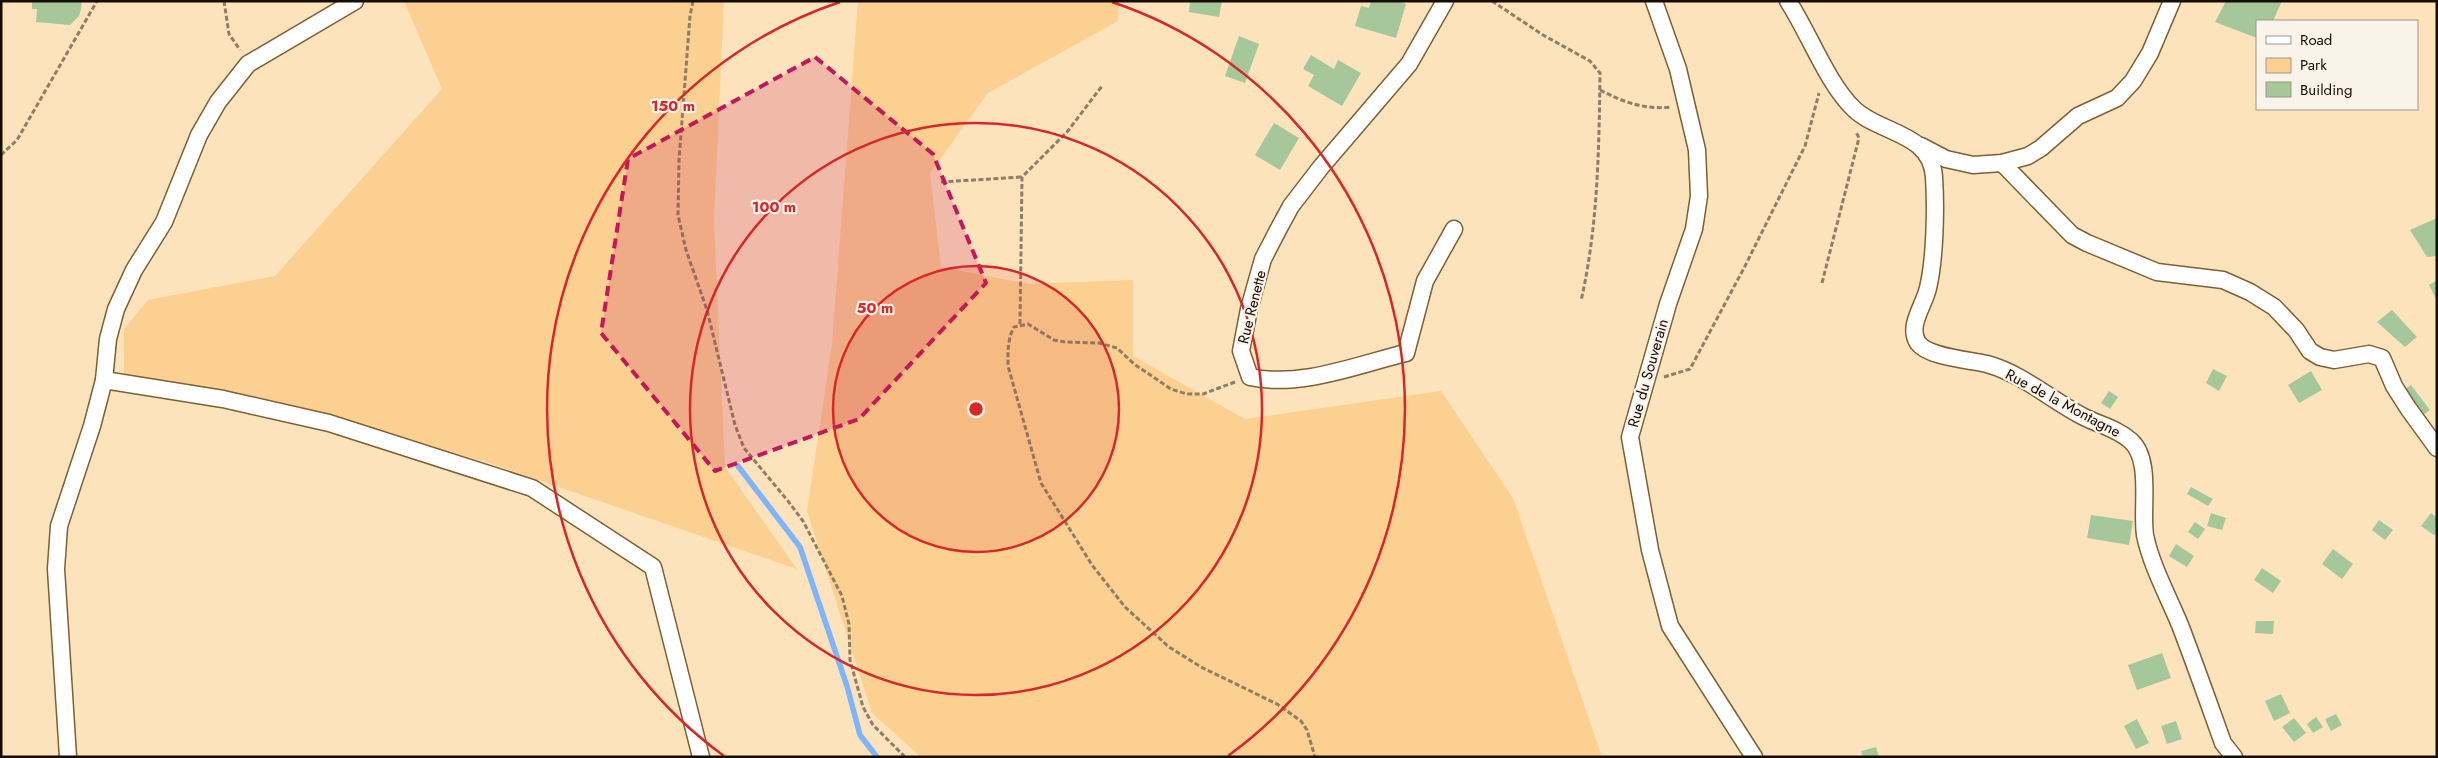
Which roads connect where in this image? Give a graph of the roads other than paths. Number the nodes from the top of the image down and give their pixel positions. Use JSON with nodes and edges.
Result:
{"nodes":[{"id":1,"x":355,"y":1,"type":"edge"},
{"id":2,"x":1445,"y":1,"type":"edge"},
{"id":3,"x":1654,"y":1,"type":"edge"},
{"id":4,"x":1788,"y":1,"type":"edge"},
{"id":5,"x":2172,"y":1,"type":"edge"},
{"id":6,"x":1915,"y":142,"type":"junction"},
{"id":7,"x":2002,"y":162,"type":"junction"},
{"id":8,"x":1454,"y":229,"type":"dead end"},
{"id":9,"x":104,"y":380,"type":"junction"},
{"id":10,"x":2437,"y":448,"type":"edge"},
{"id":11,"x":68,"y":757,"type":"edge"},
{"id":12,"x":701,"y":757,"type":"edge"},
{"id":13,"x":1754,"y":757,"type":"edge"},
{"id":14,"x":2234,"y":757,"type":"edge"}],
"edges":[{"from":1,"to":9,"type":"street"},
{"from":2,"to":8,"type":"street","name":"Rue Renette"},
{"from":3,"to":13,"type":"street","name":"Rue du Souverain"},
{"from":4,"to":6,"type":"street","name":"Rue de la Montagne"},
{"from":5,"to":7,"type":"street"},
{"from":6,"to":7,"type":"street"},
{"from":6,"to":14,"type":"street","name":"Rue de la Montagne"},
{"from":7,"to":10,"type":"street"},
{"from":9,"to":11,"type":"street"},
{"from":9,"to":12,"type":"street"}]}
